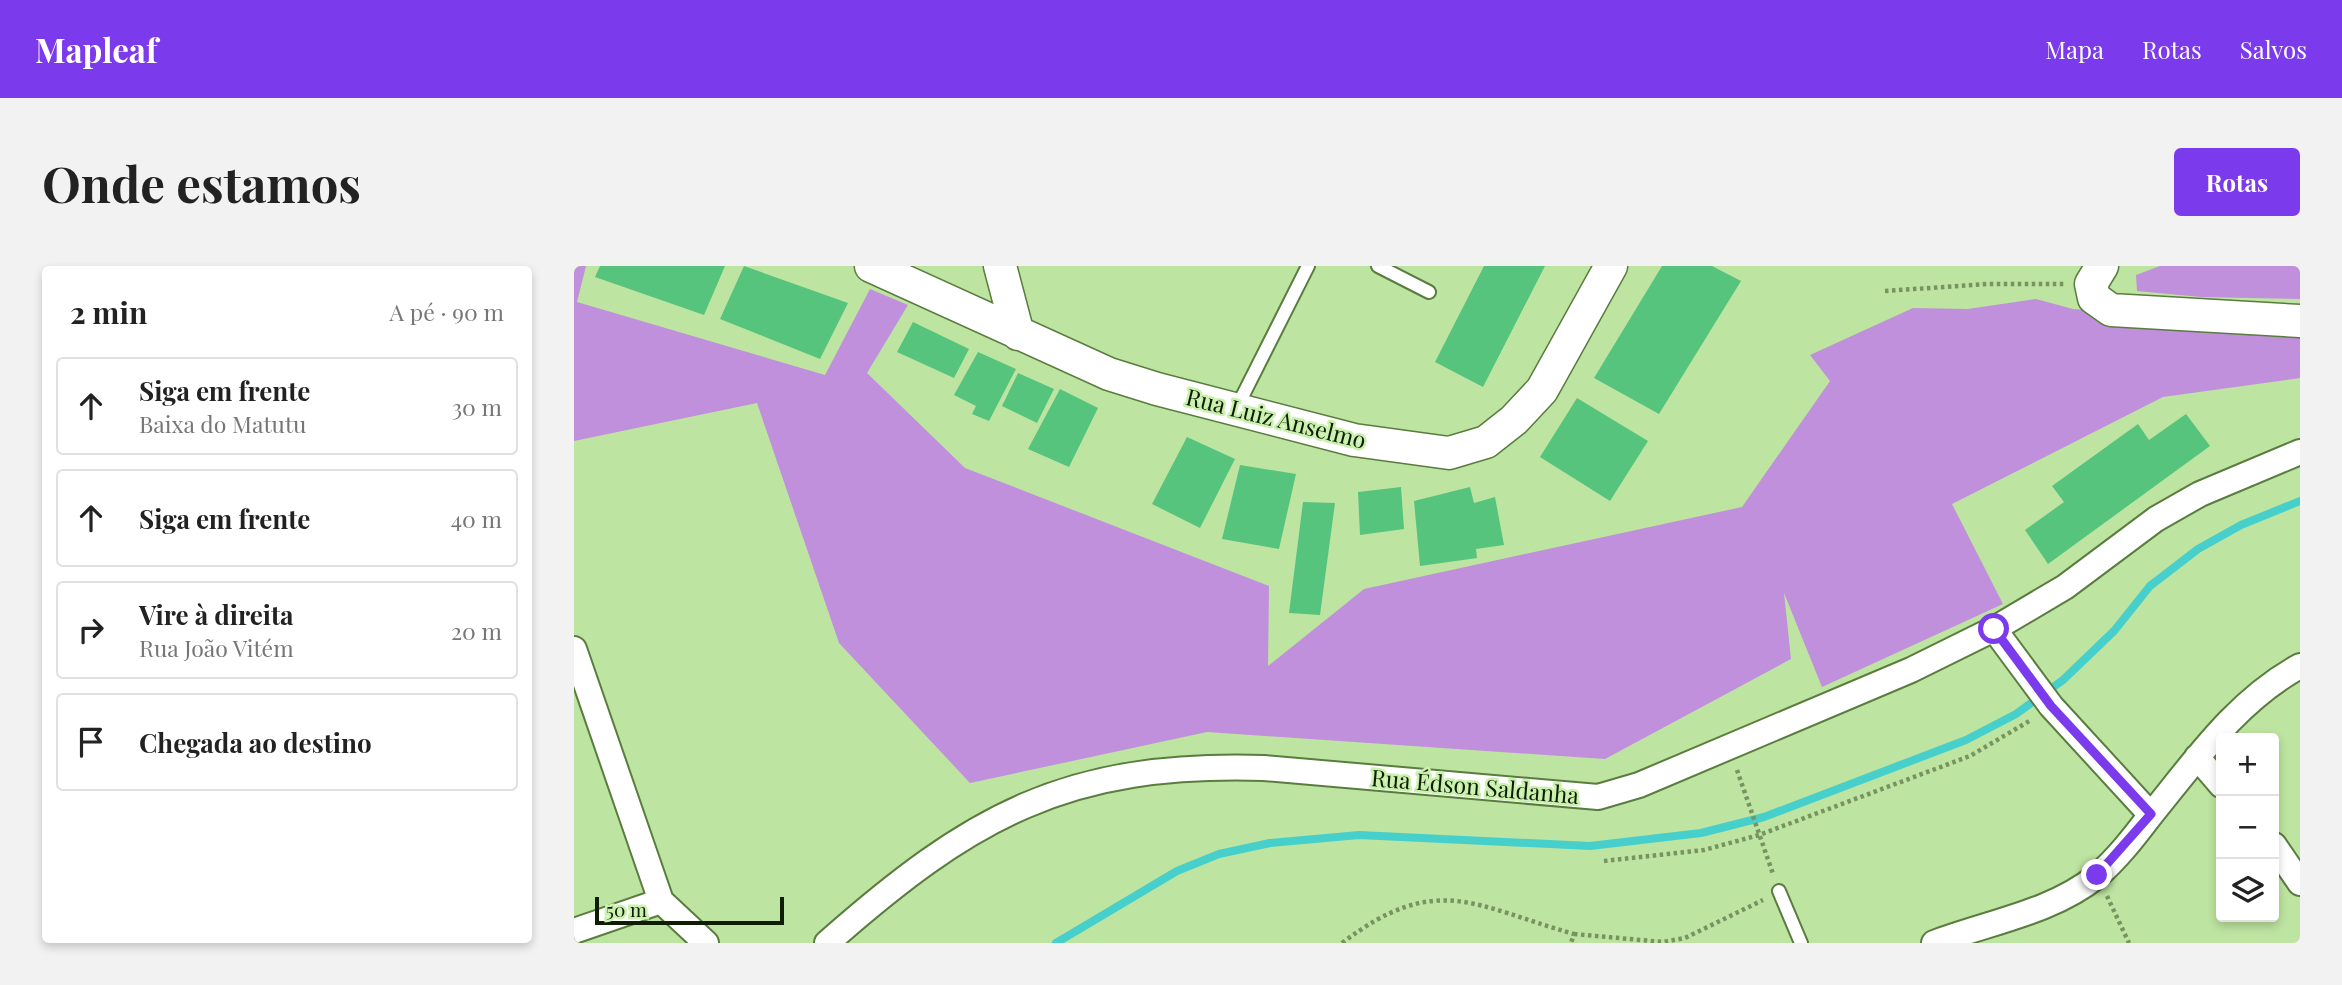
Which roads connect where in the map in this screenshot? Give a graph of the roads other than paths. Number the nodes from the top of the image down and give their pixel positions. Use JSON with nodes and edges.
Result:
{"nodes":[{"id":1,"x":871,"y":266,"type":"edge"},
{"id":2,"x":1000,"y":266,"type":"edge"},
{"id":3,"x":1308,"y":266,"type":"edge"},
{"id":4,"x":1378,"y":266,"type":"edge"},
{"id":5,"x":1611,"y":266,"type":"edge"},
{"id":6,"x":1401,"y":271,"type":"edge"},
{"id":7,"x":2096,"y":275,"type":"edge"},
{"id":8,"x":1429,"y":292,"type":"dead end"},
{"id":9,"x":2300,"y":321,"type":"edge"},
{"id":10,"x":1018,"y":334,"type":"junction"},
{"id":11,"x":1236,"y":410,"type":"junction"},
{"id":12,"x":2300,"y":452,"type":"edge"},
{"id":13,"x":1994,"y":629,"type":"junction"},
{"id":14,"x":574,"y":649,"type":"edge"},
{"id":15,"x":2300,"y":666,"type":"edge"},
{"id":16,"x":2197,"y":757,"type":"junction"},
{"id":17,"x":2216,"y":779,"type":"edge"},
{"id":18,"x":2151,"y":814,"type":"junction"},
{"id":19,"x":2279,"y":851,"type":"edge"},
{"id":20,"x":2298,"y":872,"type":"edge"},
{"id":21,"x":1779,"y":891,"type":"road end"},
{"id":22,"x":661,"y":901,"type":"junction"},
{"id":23,"x":574,"y":931,"type":"edge"},
{"id":24,"x":706,"y":943,"type":"edge"},
{"id":25,"x":827,"y":943,"type":"edge"},
{"id":26,"x":1801,"y":943,"type":"edge"},
{"id":27,"x":1934,"y":943,"type":"edge"}],
"edges":[{"from":1,"to":10,"type":"street","name":"Rua Luiz Anselmo"},
{"from":2,"to":10,"type":"street"},
{"from":3,"to":11,"type":"lane"},
{"from":4,"to":6,"type":"lane"},
{"from":5,"to":11,"type":"street","name":"Rua Luiz Anselmo"},
{"from":6,"to":8,"type":"lane"},
{"from":7,"to":9,"type":"street"},
{"from":10,"to":11,"type":"street","name":"Rua Luiz Anselmo"},
{"from":12,"to":13,"type":"street","name":"Rua Édson Saldanha"},
{"from":13,"to":18,"type":"street"},
{"from":13,"to":25,"type":"street","name":"Rua Édson Saldanha"},
{"from":14,"to":22,"type":"street"},
{"from":15,"to":16,"type":"street"},
{"from":16,"to":17,"type":"street"},
{"from":16,"to":18,"type":"street"},
{"from":18,"to":27,"type":"street"},
{"from":19,"to":20,"type":"street"},
{"from":21,"to":26,"type":"lane"},
{"from":22,"to":23,"type":"street"},
{"from":22,"to":24,"type":"street"}]}
